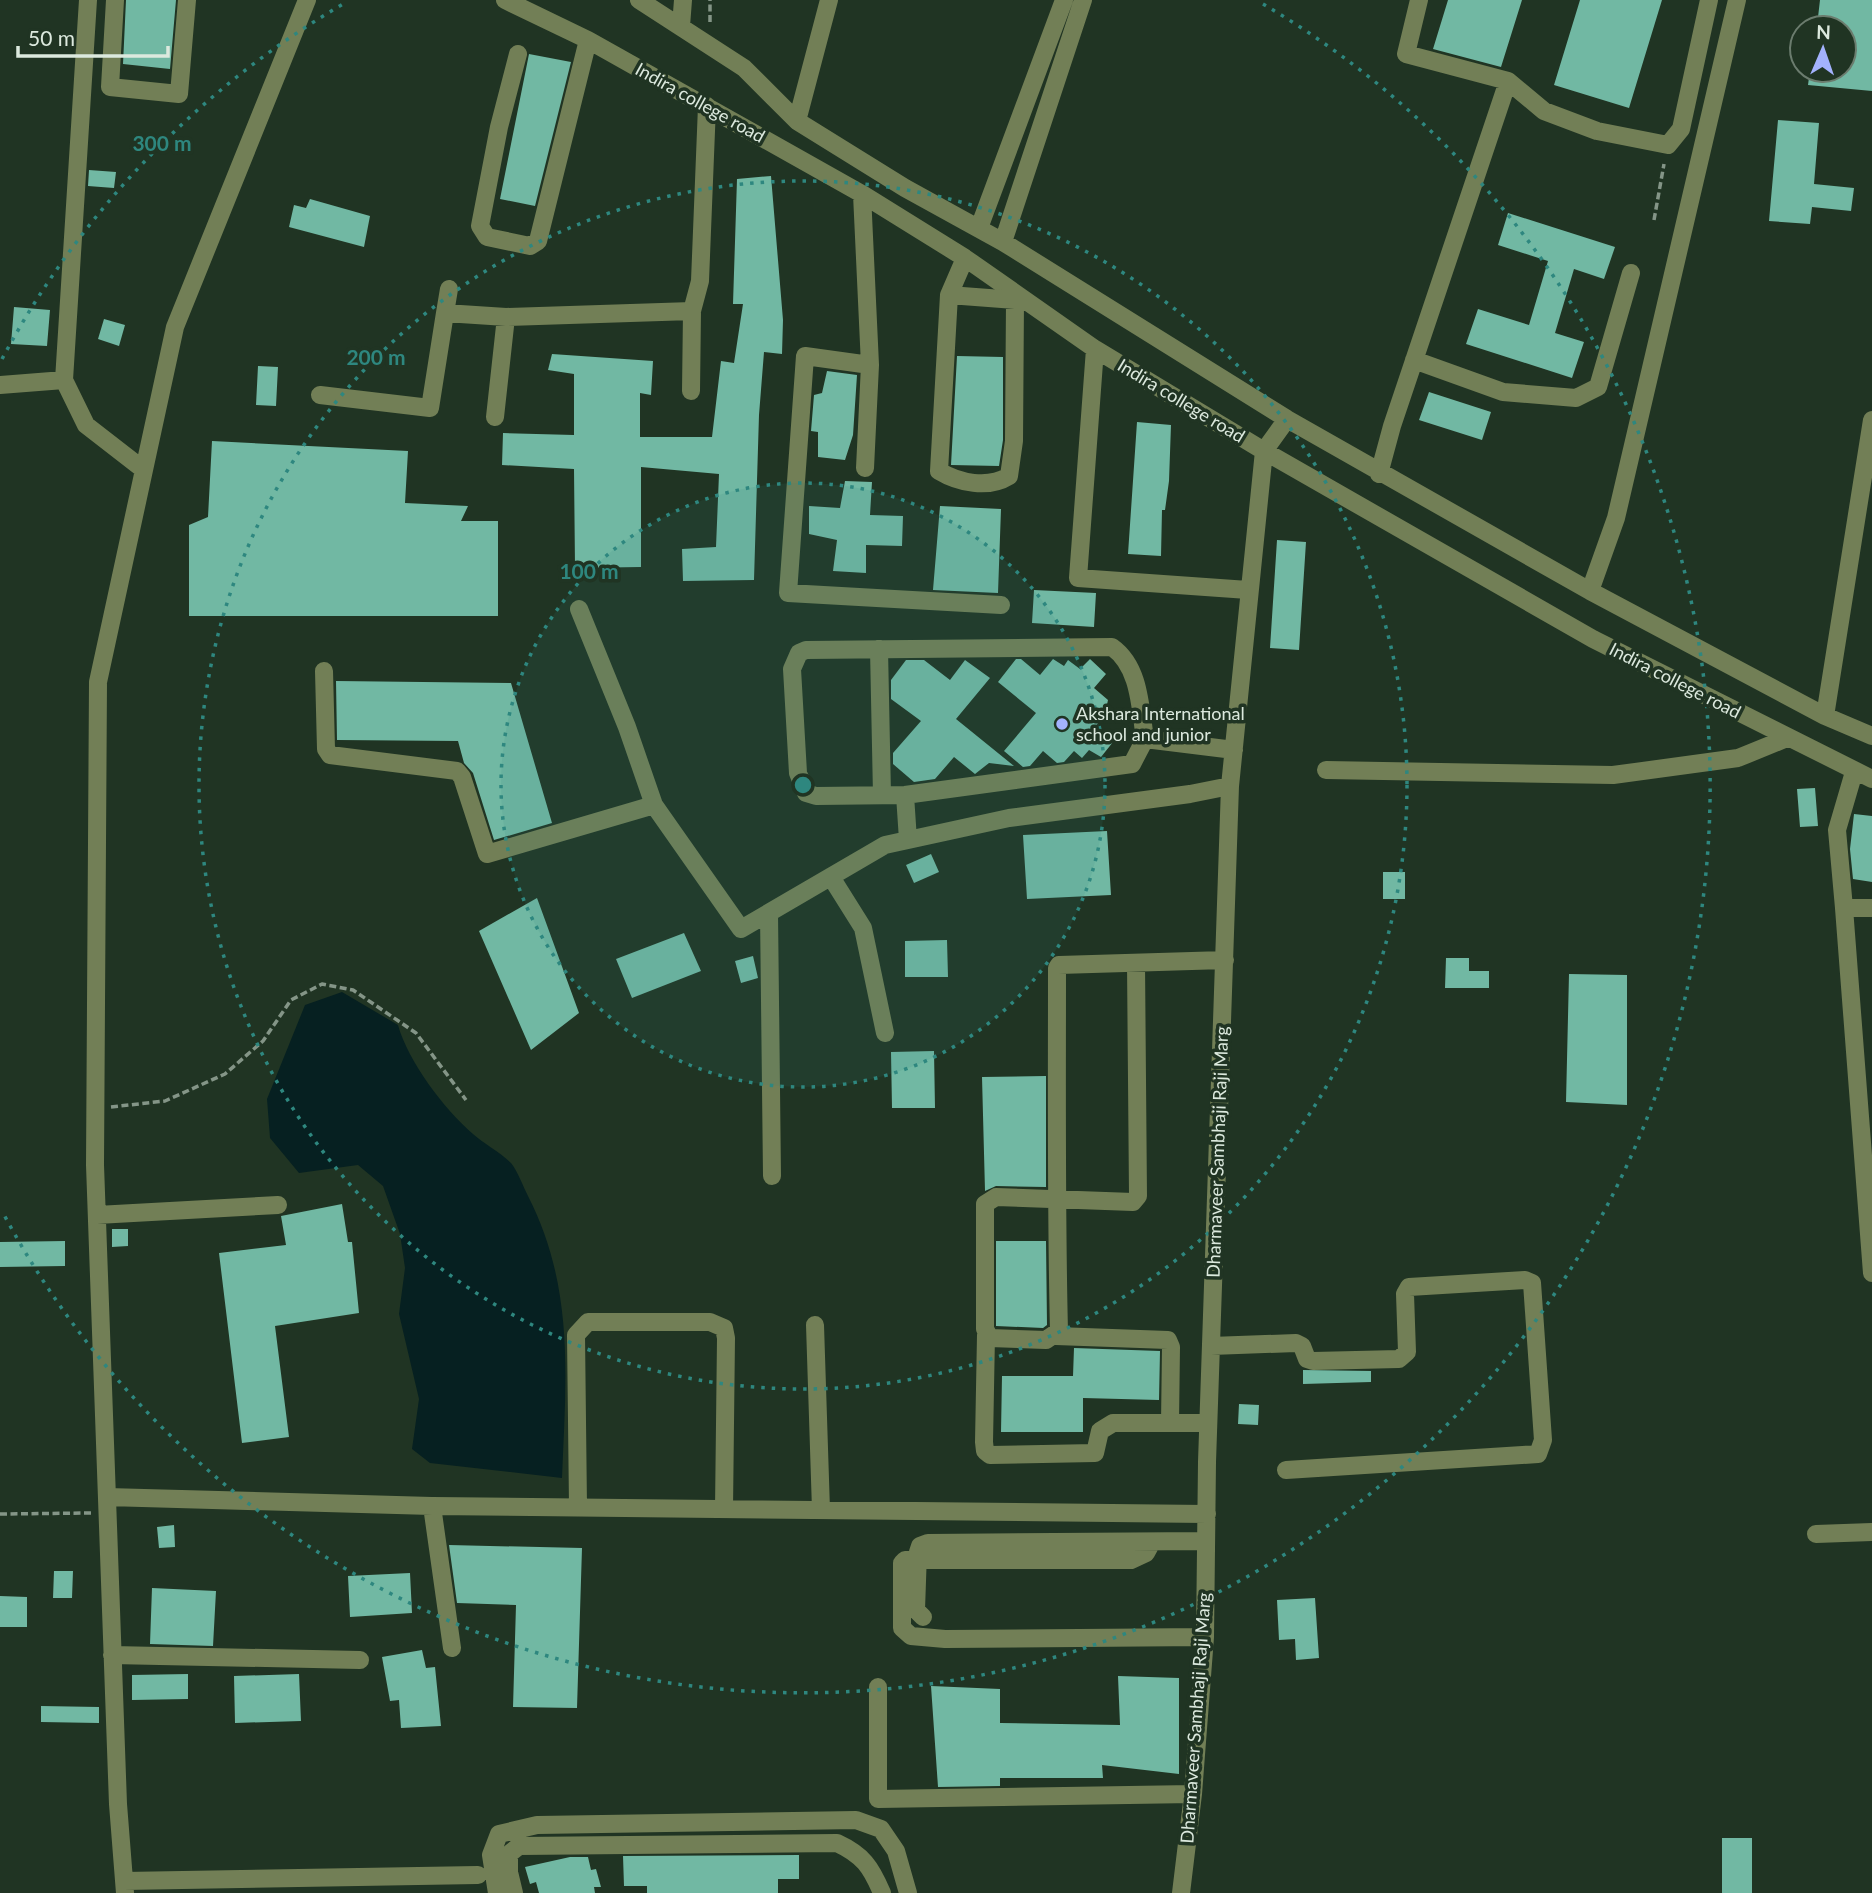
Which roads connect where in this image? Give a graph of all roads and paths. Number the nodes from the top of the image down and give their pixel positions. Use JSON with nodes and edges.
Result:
{"nodes":[{"id":1,"x":88,"y":0,"type":"edge"},
{"id":2,"x":115,"y":0,"type":"edge"},
{"id":3,"x":187,"y":0,"type":"edge"},
{"id":4,"x":307,"y":0,"type":"edge"},
{"id":5,"x":505,"y":0,"type":"edge"},
{"id":6,"x":639,"y":0,"type":"edge"},
{"id":7,"x":683,"y":0,"type":"edge"},
{"id":8,"x":829,"y":0,"type":"edge"},
{"id":9,"x":1419,"y":0,"type":"edge"},
{"id":10,"x":1709,"y":0,"type":"edge"},
{"id":11,"x":1737,"y":0,"type":"edge"},
{"id":12,"x":1073,"y":2,"type":"edge"},
{"id":13,"x":681,"y":26,"type":"junction"},
{"id":14,"x":588,"y":40,"type":"junction"},
{"id":15,"x":518,"y":54,"type":"dead end"},
{"id":16,"x":1508,"y":81,"type":"junction"},
{"id":17,"x":707,"y":106,"type":"junction"},
{"id":18,"x":797,"y":121,"type":"junction"},
{"id":19,"x":1668,"y":145,"type":"junction"},
{"id":20,"x":862,"y":194,"type":"junction"},
{"id":21,"x":1654,"y":220,"type":"dead end"},
{"id":22,"x":979,"y":228,"type":"junction"},
{"id":23,"x":1003,"y":242,"type":"junction"},
{"id":24,"x":965,"y":258,"type":"junction"},
{"id":25,"x":1631,"y":274,"type":"dead end"},
{"id":26,"x":449,"y":289,"type":"dead end"},
{"id":27,"x":949,"y":295,"type":"junction"},
{"id":28,"x":692,"y":311,"type":"junction"},
{"id":29,"x":445,"y":313,"type":"junction"},
{"id":30,"x":506,"y":317,"type":"junction"},
{"id":31,"x":1096,"y":349,"type":"junction"},
{"id":32,"x":1414,"y":360,"type":"junction"},
{"id":33,"x":870,"y":365,"type":"junction"},
{"id":34,"x":64,"y":380,"type":"junction"},
{"id":35,"x":0,"y":385,"type":"edge"},
{"id":36,"x":691,"y":391,"type":"dead end"},
{"id":37,"x":320,"y":395,"type":"dead end"},
{"id":38,"x":495,"y":417,"type":"dead end"},
{"id":39,"x":1287,"y":419,"type":"junction"},
{"id":40,"x":1872,"y":420,"type":"edge"},
{"id":41,"x":1264,"y":451,"type":"junction"},
{"id":42,"x":865,"y":468,"type":"dead end"},
{"id":43,"x":144,"y":470,"type":"junction"},
{"id":44,"x":1379,"y":474,"type":"junction"},
{"id":45,"x":1248,"y":590,"type":"junction"},
{"id":46,"x":1590,"y":591,"type":"junction"},
{"id":47,"x":1001,"y":605,"type":"dead end"},
{"id":48,"x":579,"y":609,"type":"dead end"},
{"id":49,"x":879,"y":649,"type":"junction"},
{"id":50,"x":324,"y":671,"type":"dead end"},
{"id":51,"x":1825,"y":716,"type":"junction"},
{"id":52,"x":1872,"y":736,"type":"edge"},
{"id":53,"x":1787,"y":738,"type":"junction"},
{"id":54,"x":1145,"y":739,"type":"junction"},
{"id":55,"x":1234,"y":750,"type":"junction"},
{"id":56,"x":1326,"y":770,"type":"dead end"},
{"id":57,"x":1854,"y":772,"type":"junction"},
{"id":58,"x":1872,"y":779,"type":"edge"},
{"id":59,"x":1230,"y":786,"type":"junction"},
{"id":60,"x":882,"y":795,"type":"junction"},
{"id":61,"x":905,"y":795,"type":"junction"},
{"id":62,"x":654,"y":805,"type":"junction"},
{"id":63,"x":908,"y":840,"type":"junction"},
{"id":64,"x":831,"y":877,"type":"junction"},
{"id":65,"x":1844,"y":908,"type":"junction"},
{"id":66,"x":1872,"y":908,"type":"edge"},
{"id":67,"x":769,"y":913,"type":"junction"},
{"id":68,"x":1225,"y":960,"type":"junction"},
{"id":69,"x":1136,"y":963,"type":"junction"},
{"id":70,"x":885,"y":1033,"type":"dead end"},
{"id":71,"x":466,"y":1100,"type":"dead end"},
{"id":72,"x":95,"y":1108,"type":"junction"},
{"id":73,"x":772,"y":1176,"type":"dead end"},
{"id":74,"x":1057,"y":1199,"type":"junction"},
{"id":75,"x":278,"y":1205,"type":"dead end"},
{"id":76,"x":97,"y":1215,"type":"junction"},
{"id":77,"x":1872,"y":1273,"type":"edge"},
{"id":78,"x":815,"y":1325,"type":"dead end"},
{"id":79,"x":986,"y":1335,"type":"junction"},
{"id":80,"x":1056,"y":1336,"type":"junction"},
{"id":81,"x":1211,"y":1346,"type":"junction"},
{"id":82,"x":1170,"y":1423,"type":"junction"},
{"id":83,"x":1208,"y":1423,"type":"junction"},
{"id":84,"x":1286,"y":1470,"type":"dead end"},
{"id":85,"x":107,"y":1505,"type":"junction"},
{"id":86,"x":432,"y":1506,"type":"junction"},
{"id":87,"x":578,"y":1507,"type":"junction"},
{"id":88,"x":724,"y":1509,"type":"junction"},
{"id":89,"x":821,"y":1510,"type":"junction"},
{"id":90,"x":0,"y":1514,"type":"edge"},
{"id":91,"x":1207,"y":1514,"type":"junction"},
{"id":92,"x":1872,"y":1532,"type":"edge"},
{"id":93,"x":1816,"y":1534,"type":"dead end"},
{"id":94,"x":1206,"y":1541,"type":"junction"},
{"id":95,"x":917,"y":1560,"type":"junction"},
{"id":96,"x":923,"y":1616,"type":"dead end"},
{"id":97,"x":1205,"y":1637,"type":"junction"},
{"id":98,"x":452,"y":1648,"type":"dead end"},
{"id":99,"x":112,"y":1654,"type":"junction"},
{"id":100,"x":360,"y":1660,"type":"dead end"},
{"id":101,"x":878,"y":1687,"type":"dead end"},
{"id":102,"x":1193,"y":1794,"type":"junction"},
{"id":103,"x":478,"y":1875,"type":"dead end"},
{"id":104,"x":124,"y":1887,"type":"edge"},
{"id":105,"x":498,"y":1893,"type":"edge"},
{"id":106,"x":514,"y":1893,"type":"edge"},
{"id":107,"x":882,"y":1893,"type":"edge"},
{"id":108,"x":908,"y":1893,"type":"edge"},
{"id":109,"x":1181,"y":1893,"type":"edge"}],
"edges":[{"from":1,"to":34,"type":"street"},
{"from":2,"to":3,"type":"street"},
{"from":4,"to":43,"type":"street"},
{"from":5,"to":14,"type":"street","name":"Indira college road"},
{"from":6,"to":13,"type":"street","name":"Indira college road"},
{"from":7,"to":13,"type":"street"},
{"from":8,"to":18,"type":"street"},
{"from":9,"to":16,"type":"street"},
{"from":10,"to":19,"type":"street"},
{"from":11,"to":46,"type":"street"},
{"from":12,"to":22,"type":"street"},
{"from":12,"to":23,"type":"street"},
{"from":13,"to":18,"type":"street","name":"Indira college road"},
{"from":14,"to":15,"type":"street"},
{"from":14,"to":17,"type":"street","name":"Indira college road"},
{"from":16,"to":19,"type":"street"},
{"from":16,"to":32,"type":"street"},
{"from":17,"to":20,"type":"street","name":"Indira college road"},
{"from":17,"to":28,"type":"street"},
{"from":18,"to":22,"type":"street","name":"Indira college road"},
{"from":19,"to":21,"type":"path"},
{"from":20,"to":24,"type":"street","name":"Indira college road"},
{"from":20,"to":33,"type":"street"},
{"from":22,"to":23,"type":"street","name":"Indira college road"},
{"from":23,"to":39,"type":"street","name":"Indira college road"},
{"from":24,"to":27,"type":"street"},
{"from":24,"to":31,"type":"street","name":"Indira college road"},
{"from":25,"to":32,"type":"street"},
{"from":26,"to":29,"type":"street"},
{"from":27,"to":27,"type":"street"},
{"from":28,"to":30,"type":"street"},
{"from":28,"to":36,"type":"street"},
{"from":29,"to":30,"type":"street"},
{"from":29,"to":37,"type":"street"},
{"from":30,"to":38,"type":"street"},
{"from":31,"to":41,"type":"street","name":"Indira college road"},
{"from":31,"to":45,"type":"street"},
{"from":32,"to":44,"type":"street"},
{"from":33,"to":42,"type":"street"},
{"from":33,"to":47,"type":"street"},
{"from":34,"to":35,"type":"street"},
{"from":34,"to":43,"type":"street"},
{"from":39,"to":41,"type":"street","name":"Dharmaveer Sambhaji Raji Marg"},
{"from":39,"to":44,"type":"street","name":"Indira college road"},
{"from":40,"to":51,"type":"street"},
{"from":41,"to":45,"type":"street","name":"Dharmaveer Sambhaji Raji Marg"},
{"from":41,"to":53,"type":"street","name":"Indira college road"},
{"from":43,"to":72,"type":"street"},
{"from":44,"to":46,"type":"street","name":"Indira college road"},
{"from":45,"to":55,"type":"street","name":"Dharmaveer Sambhaji Raji Marg"},
{"from":46,"to":51,"type":"street","name":"Indira college road"},
{"from":48,"to":62,"type":"street"},
{"from":49,"to":54,"type":"street"},
{"from":49,"to":60,"type":"street"},
{"from":49,"to":60,"type":"street"},
{"from":50,"to":62,"type":"street"},
{"from":51,"to":52,"type":"street","name":"Indira college road"},
{"from":53,"to":56,"type":"street"},
{"from":53,"to":57,"type":"street","name":"Indira college road"},
{"from":54,"to":55,"type":"street"},
{"from":54,"to":61,"type":"street"},
{"from":55,"to":59,"type":"street","name":"Dharmaveer Sambhaji Raji Marg"},
{"from":57,"to":58,"type":"street","name":"Indira college road"},
{"from":57,"to":65,"type":"street"},
{"from":59,"to":63,"type":"street"},
{"from":59,"to":68,"type":"street","name":"Dharmaveer Sambhaji Raji Marg"},
{"from":60,"to":61,"type":"street"},
{"from":61,"to":63,"type":"street"},
{"from":62,"to":67,"type":"street"},
{"from":63,"to":64,"type":"street"},
{"from":64,"to":67,"type":"street"},
{"from":64,"to":70,"type":"street"},
{"from":65,"to":66,"type":"street"},
{"from":65,"to":77,"type":"street"},
{"from":67,"to":73,"type":"street"},
{"from":68,"to":69,"type":"street"},
{"from":68,"to":81,"type":"street","name":"Dharmaveer Sambhaji Raji Marg"},
{"from":69,"to":74,"type":"street"},
{"from":69,"to":74,"type":"street"},
{"from":71,"to":72,"type":"path"},
{"from":72,"to":76,"type":"street"},
{"from":74,"to":79,"type":"street"},
{"from":74,"to":80,"type":"street"},
{"from":75,"to":76,"type":"street"},
{"from":76,"to":85,"type":"street"},
{"from":78,"to":89,"type":"street"},
{"from":79,"to":80,"type":"street"},
{"from":79,"to":82,"type":"street"},
{"from":80,"to":82,"type":"street"},
{"from":81,"to":83,"type":"street","name":"Dharmaveer Sambhaji Raji Marg"},
{"from":81,"to":84,"type":"street"},
{"from":82,"to":83,"type":"street"},
{"from":83,"to":91,"type":"street","name":"Dharmaveer Sambhaji Raji Marg"},
{"from":85,"to":86,"type":"street"},
{"from":85,"to":90,"type":"path"},
{"from":85,"to":99,"type":"street"},
{"from":86,"to":87,"type":"street"},
{"from":86,"to":98,"type":"street"},
{"from":87,"to":88,"type":"street"},
{"from":87,"to":88,"type":"street"},
{"from":88,"to":89,"type":"street"},
{"from":89,"to":91,"type":"street"},
{"from":91,"to":94,"type":"street","name":"Dharmaveer Sambhaji Raji Marg"},
{"from":92,"to":93,"type":"street"},
{"from":94,"to":95,"type":"street"},
{"from":94,"to":97,"type":"street","name":"Dharmaveer Sambhaji Raji Marg"},
{"from":95,"to":96,"type":"street"},
{"from":95,"to":97,"type":"street"},
{"from":97,"to":102,"type":"street","name":"Dharmaveer Sambhaji Raji Marg"},
{"from":99,"to":100,"type":"street"},
{"from":99,"to":104,"type":"street"},
{"from":101,"to":102,"type":"street"},
{"from":102,"to":109,"type":"street","name":"Dharmaveer Sambhaji Raji Marg"},
{"from":103,"to":104,"type":"street"},
{"from":105,"to":108,"type":"street"},
{"from":106,"to":107,"type":"street"}]}
